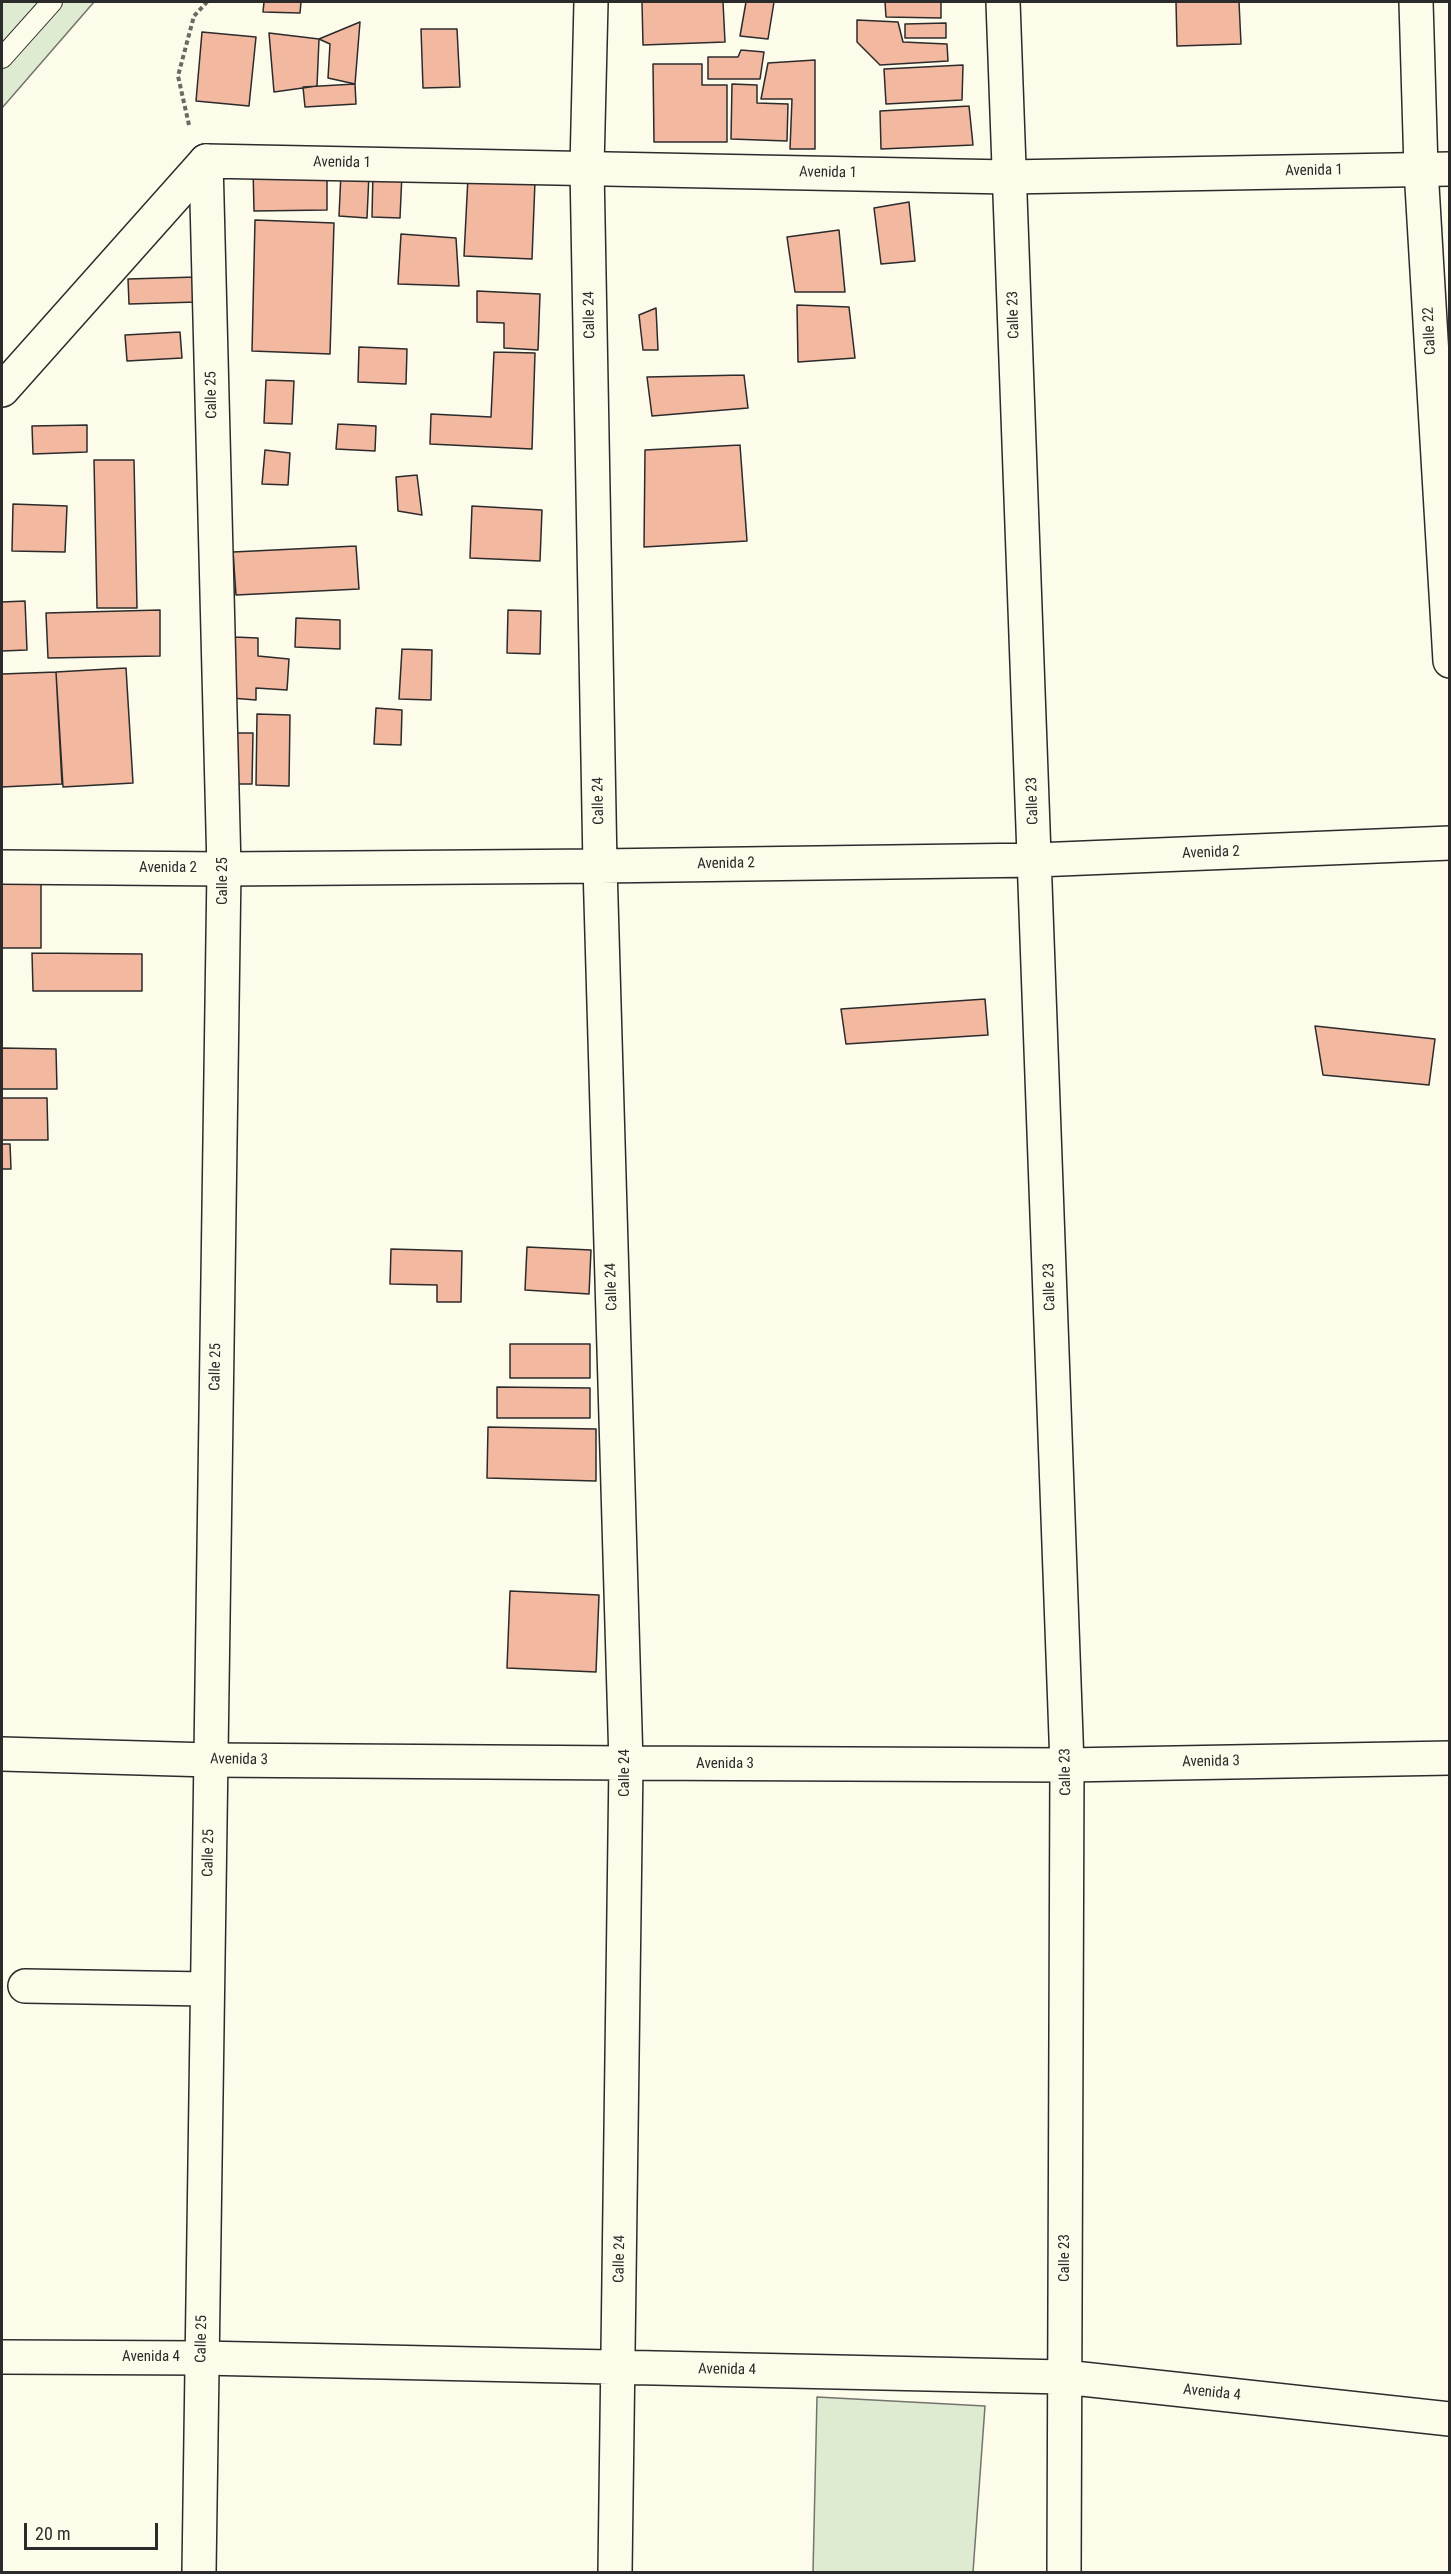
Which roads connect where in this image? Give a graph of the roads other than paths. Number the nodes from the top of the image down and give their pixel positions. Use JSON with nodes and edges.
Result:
{"nodes":[{"id":1,"x":52,"y":2,"type":"edge"},
{"id":2,"x":591,"y":2,"type":"edge"},
{"id":3,"x":1003,"y":2,"type":"edge"},
{"id":4,"x":1416,"y":2,"type":"edge"},
{"id":5,"x":2,"y":58,"type":"edge"},
{"id":6,"x":206,"y":161,"type":"junction"},
{"id":7,"x":588,"y":167,"type":"junction"},
{"id":8,"x":1435,"y":169,"type":"edge"},
{"id":9,"x":1008,"y":177,"type":"junction"},
{"id":10,"x":2,"y":390,"type":"edge"},
{"id":11,"x":1449,"y":661,"type":"edge"},
{"id":12,"x":1449,"y":843,"type":"edge"},
{"id":13,"x":1036,"y":860,"type":"junction"},
{"id":14,"x":600,"y":866,"type":"junction"},
{"id":15,"x":2,"y":867,"type":"edge"},
{"id":16,"x":224,"y":868,"type":"junction"},
{"id":17,"x":2,"y":1754,"type":"edge"},
{"id":18,"x":1449,"y":1758,"type":"edge"},
{"id":19,"x":210,"y":1760,"type":"junction"},
{"id":20,"x":626,"y":1763,"type":"junction"},
{"id":21,"x":1067,"y":1765,"type":"junction"},
{"id":22,"x":25,"y":1986,"type":"dead end"},
{"id":23,"x":207,"y":1989,"type":"junction"},
{"id":24,"x":2,"y":2356,"type":"edge"},
{"id":25,"x":202,"y":2358,"type":"junction"},
{"id":26,"x":618,"y":2367,"type":"junction"},
{"id":27,"x":1064,"y":2377,"type":"junction"},
{"id":28,"x":1449,"y":2419,"type":"edge"},
{"id":29,"x":199,"y":2572,"type":"edge"},
{"id":30,"x":615,"y":2572,"type":"edge"},
{"id":31,"x":1064,"y":2572,"type":"edge"}],
"edges":[{"from":1,"to":5,"type":"lane"},
{"from":2,"to":7,"type":"street","name":"Calle 24"},
{"from":3,"to":9,"type":"street","name":"Calle 23"},
{"from":4,"to":8,"type":"street","name":"Calle 22"},
{"from":6,"to":7,"type":"street","name":"Avenida 1"},
{"from":6,"to":10,"type":"street"},
{"from":6,"to":16,"type":"street","name":"Calle 25"},
{"from":7,"to":9,"type":"street","name":"Avenida 1"},
{"from":7,"to":14,"type":"street","name":"Calle 24"},
{"from":8,"to":9,"type":"street","name":"Avenida 1"},
{"from":8,"to":11,"type":"street","name":"Calle 22"},
{"from":9,"to":13,"type":"street","name":"Calle 23"},
{"from":12,"to":13,"type":"street","name":"Avenida 2"},
{"from":13,"to":14,"type":"street","name":"Avenida 2"},
{"from":13,"to":21,"type":"street","name":"Calle 23"},
{"from":14,"to":16,"type":"street","name":"Avenida 2"},
{"from":14,"to":20,"type":"street","name":"Calle 24"},
{"from":15,"to":16,"type":"street","name":"Avenida 2"},
{"from":16,"to":19,"type":"street","name":"Calle 25"},
{"from":17,"to":19,"type":"street","name":"Avenida 3"},
{"from":18,"to":21,"type":"street","name":"Avenida 3"},
{"from":19,"to":20,"type":"street","name":"Avenida 3"},
{"from":19,"to":23,"type":"street","name":"Calle 25"},
{"from":20,"to":21,"type":"street","name":"Avenida 3"},
{"from":20,"to":26,"type":"street","name":"Calle 24"},
{"from":21,"to":27,"type":"street","name":"Calle 23"},
{"from":22,"to":23,"type":"street"},
{"from":23,"to":25,"type":"street","name":"Calle 25"},
{"from":24,"to":25,"type":"street","name":"Avenida 4"},
{"from":25,"to":26,"type":"street","name":"Avenida 4"},
{"from":25,"to":29,"type":"street","name":"Calle 25"},
{"from":26,"to":27,"type":"street","name":"Avenida 4"},
{"from":26,"to":30,"type":"street","name":"Calle 24"},
{"from":27,"to":28,"type":"street","name":"Avenida 4"},
{"from":27,"to":31,"type":"street","name":"Calle 23"}]}
